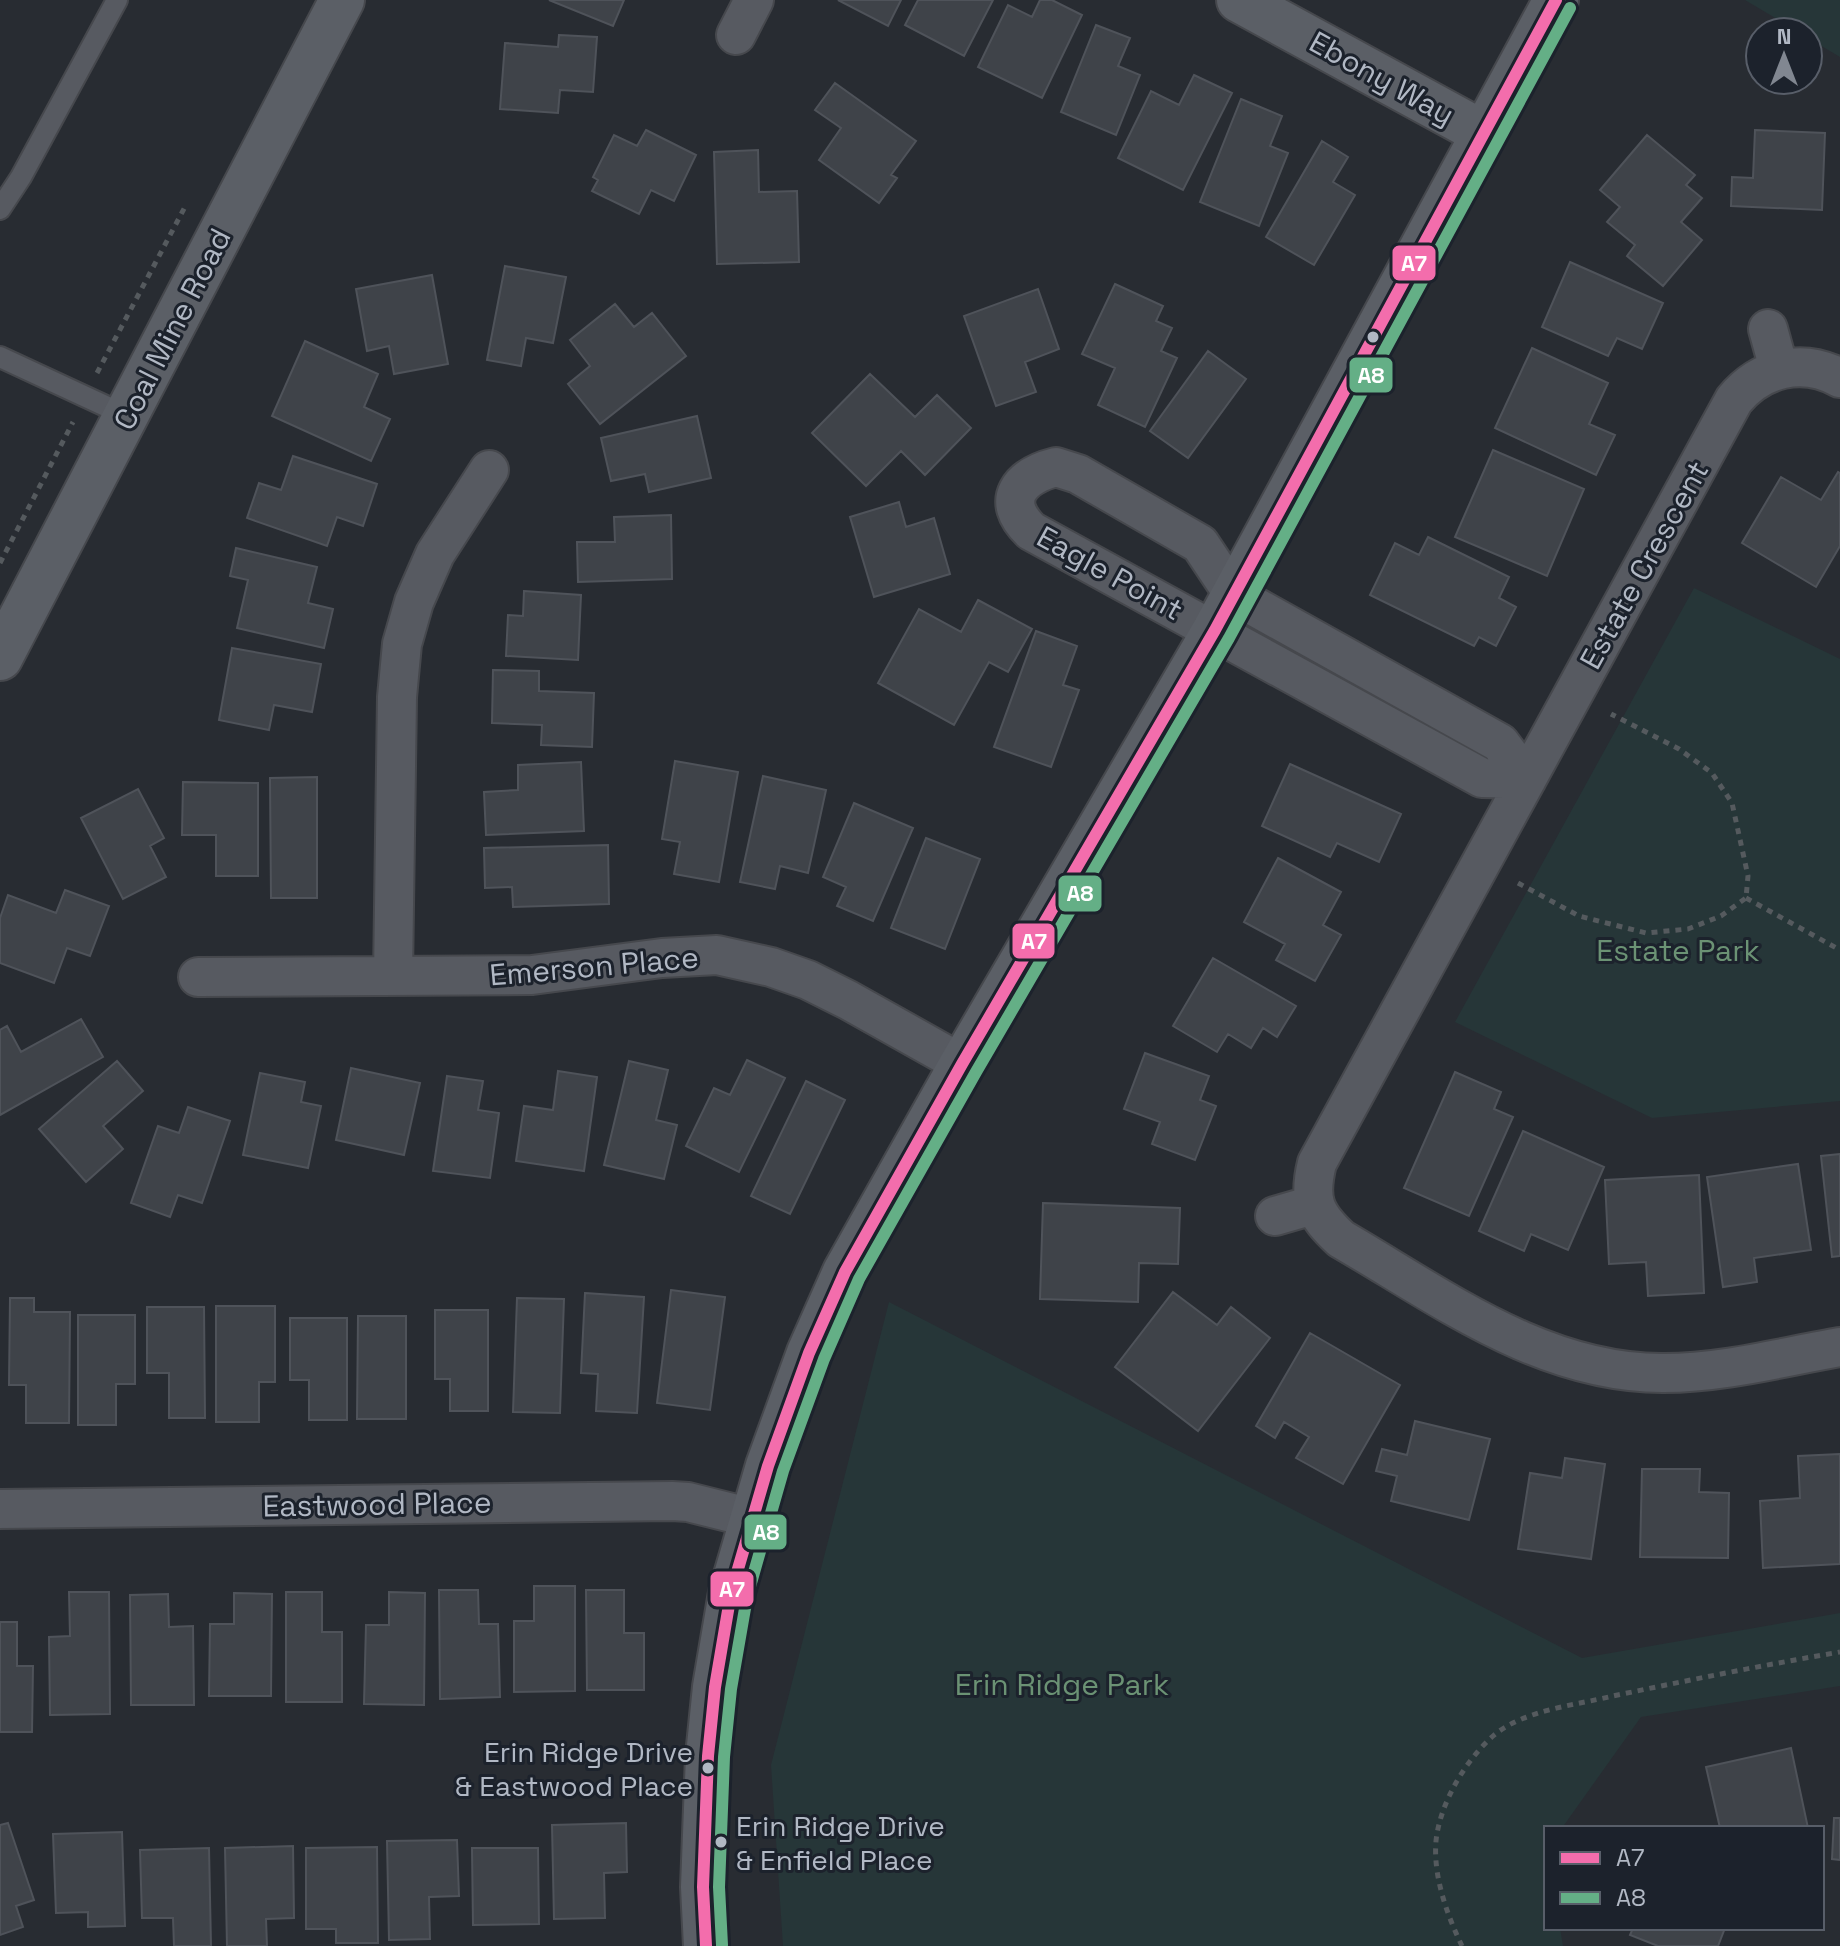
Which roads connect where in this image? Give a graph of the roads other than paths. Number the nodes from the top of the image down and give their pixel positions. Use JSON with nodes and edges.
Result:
{"nodes":[{"id":1,"x":117,"y":0,"type":"edge"},
{"id":2,"x":342,"y":0,"type":"edge"},
{"id":3,"x":754,"y":0,"type":"edge"},
{"id":4,"x":1239,"y":0,"type":"edge"},
{"id":5,"x":1556,"y":0,"type":"edge"},
{"id":6,"x":736,"y":35,"type":"dead end"},
{"id":7,"x":1483,"y":133,"type":"junction"},
{"id":8,"x":0,"y":209,"type":"edge"},
{"id":9,"x":1768,"y":329,"type":"dead end"},
{"id":10,"x":0,"y":357,"type":"edge"},
{"id":11,"x":1779,"y":369,"type":"junction"},
{"id":12,"x":1840,"y":378,"type":"edge"},
{"id":13,"x":127,"y":416,"type":"junction"},
{"id":14,"x":489,"y":470,"type":"dead end"},
{"id":15,"x":1224,"y":612,"type":"junction"},
{"id":16,"x":0,"y":658,"type":"edge"},
{"id":17,"x":1527,"y":779,"type":"junction"},
{"id":18,"x":393,"y":976,"type":"junction"},
{"id":19,"x":198,"y":977,"type":"dead end"},
{"id":20,"x":962,"y":1064,"type":"junction"},
{"id":21,"x":1313,"y":1205,"type":"junction"},
{"id":22,"x":1275,"y":1216,"type":"dead end"},
{"id":23,"x":1840,"y":1347,"type":"edge"},
{"id":24,"x":0,"y":1509,"type":"edge"},
{"id":25,"x":752,"y":1518,"type":"junction"},
{"id":26,"x":706,"y":1946,"type":"edge"}],
"edges":[{"from":1,"to":8,"type":"lane"},
{"from":2,"to":13,"type":"street","name":"Coal Mine Road"},
{"from":3,"to":6,"type":"street"},
{"from":4,"to":7,"type":"street","name":"Ebony Way"},
{"from":5,"to":7,"type":"street"},
{"from":7,"to":15,"type":"street"},
{"from":9,"to":11,"type":"street"},
{"from":10,"to":13,"type":"lane"},
{"from":11,"to":12,"type":"street","name":"Estate Crescent"},
{"from":11,"to":17,"type":"street","name":"Estate Crescent"},
{"from":13,"to":16,"type":"street","name":"Coal Mine Road"},
{"from":14,"to":18,"type":"street"},
{"from":15,"to":15,"type":"street","name":"Eagle Point"},
{"from":15,"to":17,"type":"street"},
{"from":15,"to":20,"type":"street"},
{"from":17,"to":21,"type":"street","name":"Estate Crescent"},
{"from":18,"to":19,"type":"street","name":"Emerson Place"},
{"from":18,"to":20,"type":"street","name":"Emerson Place"},
{"from":20,"to":25,"type":"street"},
{"from":21,"to":22,"type":"street"},
{"from":21,"to":23,"type":"street"},
{"from":24,"to":25,"type":"street","name":"Eastwood Place"},
{"from":25,"to":26,"type":"street"}]}
